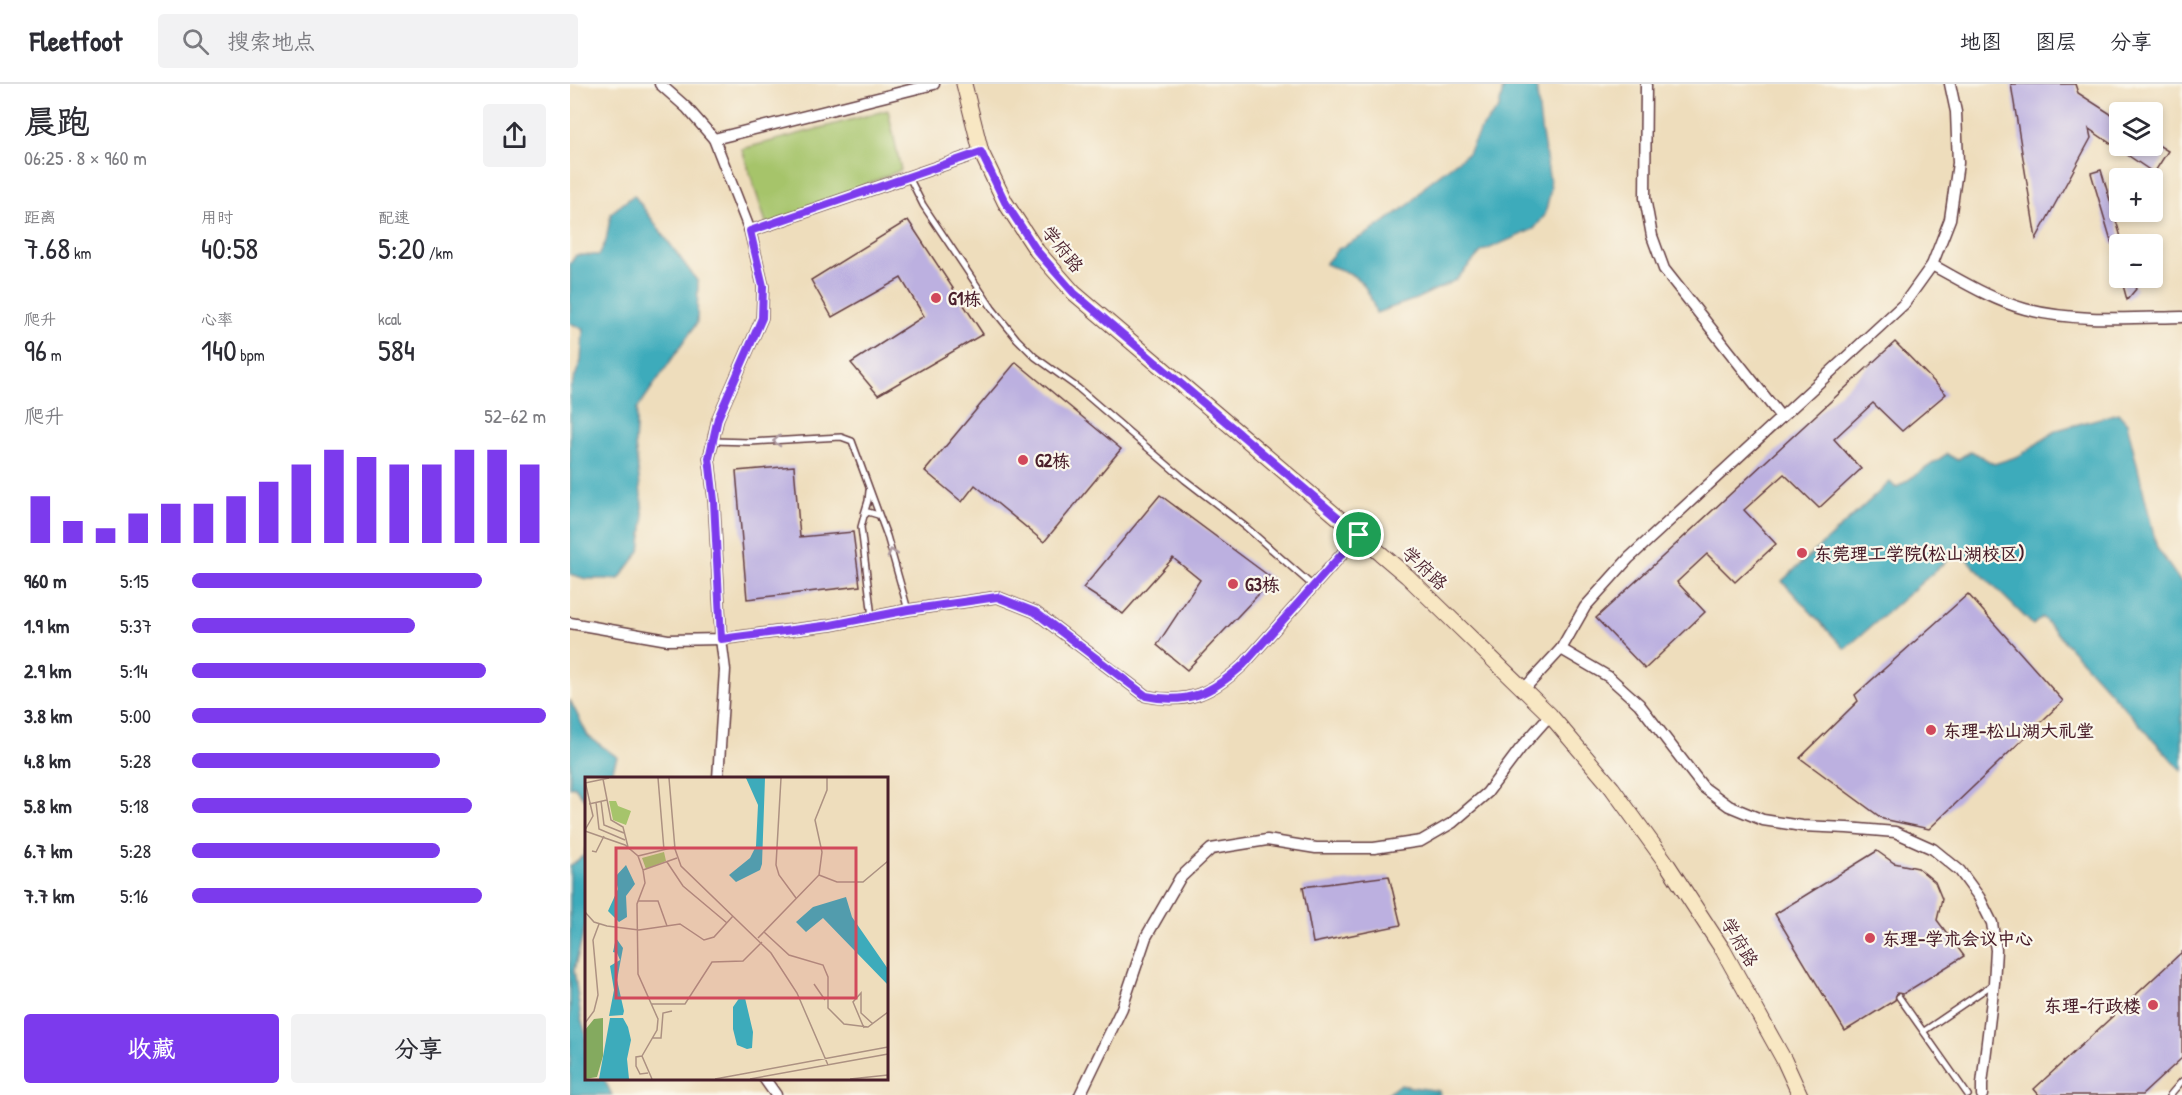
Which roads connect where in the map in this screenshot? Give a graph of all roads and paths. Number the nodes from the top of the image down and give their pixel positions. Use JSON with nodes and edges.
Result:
{"nodes":[{"id":1,"x":660,"y":84,"type":"edge"},
{"id":2,"x":934,"y":84,"type":"edge"},
{"id":3,"x":964,"y":84,"type":"edge"},
{"id":4,"x":1646,"y":84,"type":"edge"},
{"id":5,"x":1950,"y":84,"type":"edge"},
{"id":6,"x":891,"y":89,"type":"edge"},
{"id":7,"x":714,"y":139,"type":"junction"},
{"id":8,"x":981,"y":152,"type":"junction"},
{"id":9,"x":909,"y":177,"type":"junction"},
{"id":10,"x":750,"y":231,"type":"junction"},
{"id":11,"x":1932,"y":265,"type":"junction"},
{"id":12,"x":2182,"y":317,"type":"edge"},
{"id":13,"x":1781,"y":417,"type":"junction"},
{"id":14,"x":713,"y":441,"type":"junction"},
{"id":15,"x":869,"y":488,"type":"junction"},
{"id":16,"x":878,"y":515,"type":"junction"},
{"id":17,"x":864,"y":516,"type":"junction"},
{"id":18,"x":1359,"y":535,"type":"junction"},
{"id":19,"x":1313,"y":585,"type":"junction"},
{"id":20,"x":908,"y":610,"type":"junction"},
{"id":21,"x":872,"y":617,"type":"junction"},
{"id":22,"x":570,"y":622,"type":"edge"},
{"id":23,"x":721,"y":639,"type":"junction"},
{"id":24,"x":1561,"y":649,"type":"junction"},
{"id":25,"x":1523,"y":690,"type":"junction"},
{"id":26,"x":1550,"y":715,"type":"junction"},
{"id":27,"x":718,"y":777,"type":"edge"},
{"id":28,"x":1994,"y":983,"type":"junction"},
{"id":29,"x":1899,"y":997,"type":"dead end"},
{"id":30,"x":1924,"y":1031,"type":"junction"},
{"id":31,"x":765,"y":1080,"type":"edge"},
{"id":32,"x":2182,"y":1081,"type":"edge"},
{"id":33,"x":776,"y":1095,"type":"edge"},
{"id":34,"x":1080,"y":1095,"type":"edge"},
{"id":35,"x":1800,"y":1095,"type":"edge"},
{"id":36,"x":1968,"y":1095,"type":"edge"},
{"id":37,"x":1982,"y":1095,"type":"edge"},
{"id":38,"x":2170,"y":1095,"type":"edge"}],
"edges":[{"from":1,"to":7,"type":"street"},
{"from":2,"to":6,"type":"street"},
{"from":3,"to":8,"type":"street","name":"学府路"},
{"from":4,"to":13,"type":"street"},
{"from":5,"to":11,"type":"street"},
{"from":6,"to":7,"type":"street"},
{"from":7,"to":10,"type":"street"},
{"from":8,"to":9,"type":"street"},
{"from":8,"to":18,"type":"street","name":"学府路"},
{"from":9,"to":10,"type":"street"},
{"from":9,"to":19,"type":"lane"},
{"from":10,"to":14,"type":"street"},
{"from":11,"to":12,"type":"street"},
{"from":11,"to":13,"type":"street"},
{"from":13,"to":24,"type":"street"},
{"from":15,"to":14,"type":"lane","one_way":true},
{"from":14,"to":23,"type":"street"},
{"from":15,"to":16,"type":"lane"},
{"from":15,"to":17,"type":"lane"},
{"from":16,"to":17,"type":"lane"},
{"from":20,"to":16,"type":"lane","one_way":true},
{"from":17,"to":21,"type":"lane"},
{"from":18,"to":19,"type":"street"},
{"from":18,"to":25,"type":"street","name":"学府路"},
{"from":19,"to":20,"type":"street"},
{"from":20,"to":21,"type":"street"},
{"from":21,"to":23,"type":"street"},
{"from":22,"to":23,"type":"street"},
{"from":23,"to":27,"type":"street"},
{"from":24,"to":25,"type":"street"},
{"from":24,"to":28,"type":"street"},
{"from":25,"to":26,"type":"street","name":"学府路"},
{"from":26,"to":34,"type":"street"},
{"from":26,"to":35,"type":"street","name":"学府路"},
{"from":28,"to":30,"type":"lane"},
{"from":28,"to":37,"type":"street"},
{"from":29,"to":30,"type":"lane"},
{"from":30,"to":36,"type":"lane"},
{"from":31,"to":33,"type":"street"},
{"from":32,"to":38,"type":"lane"}]}
